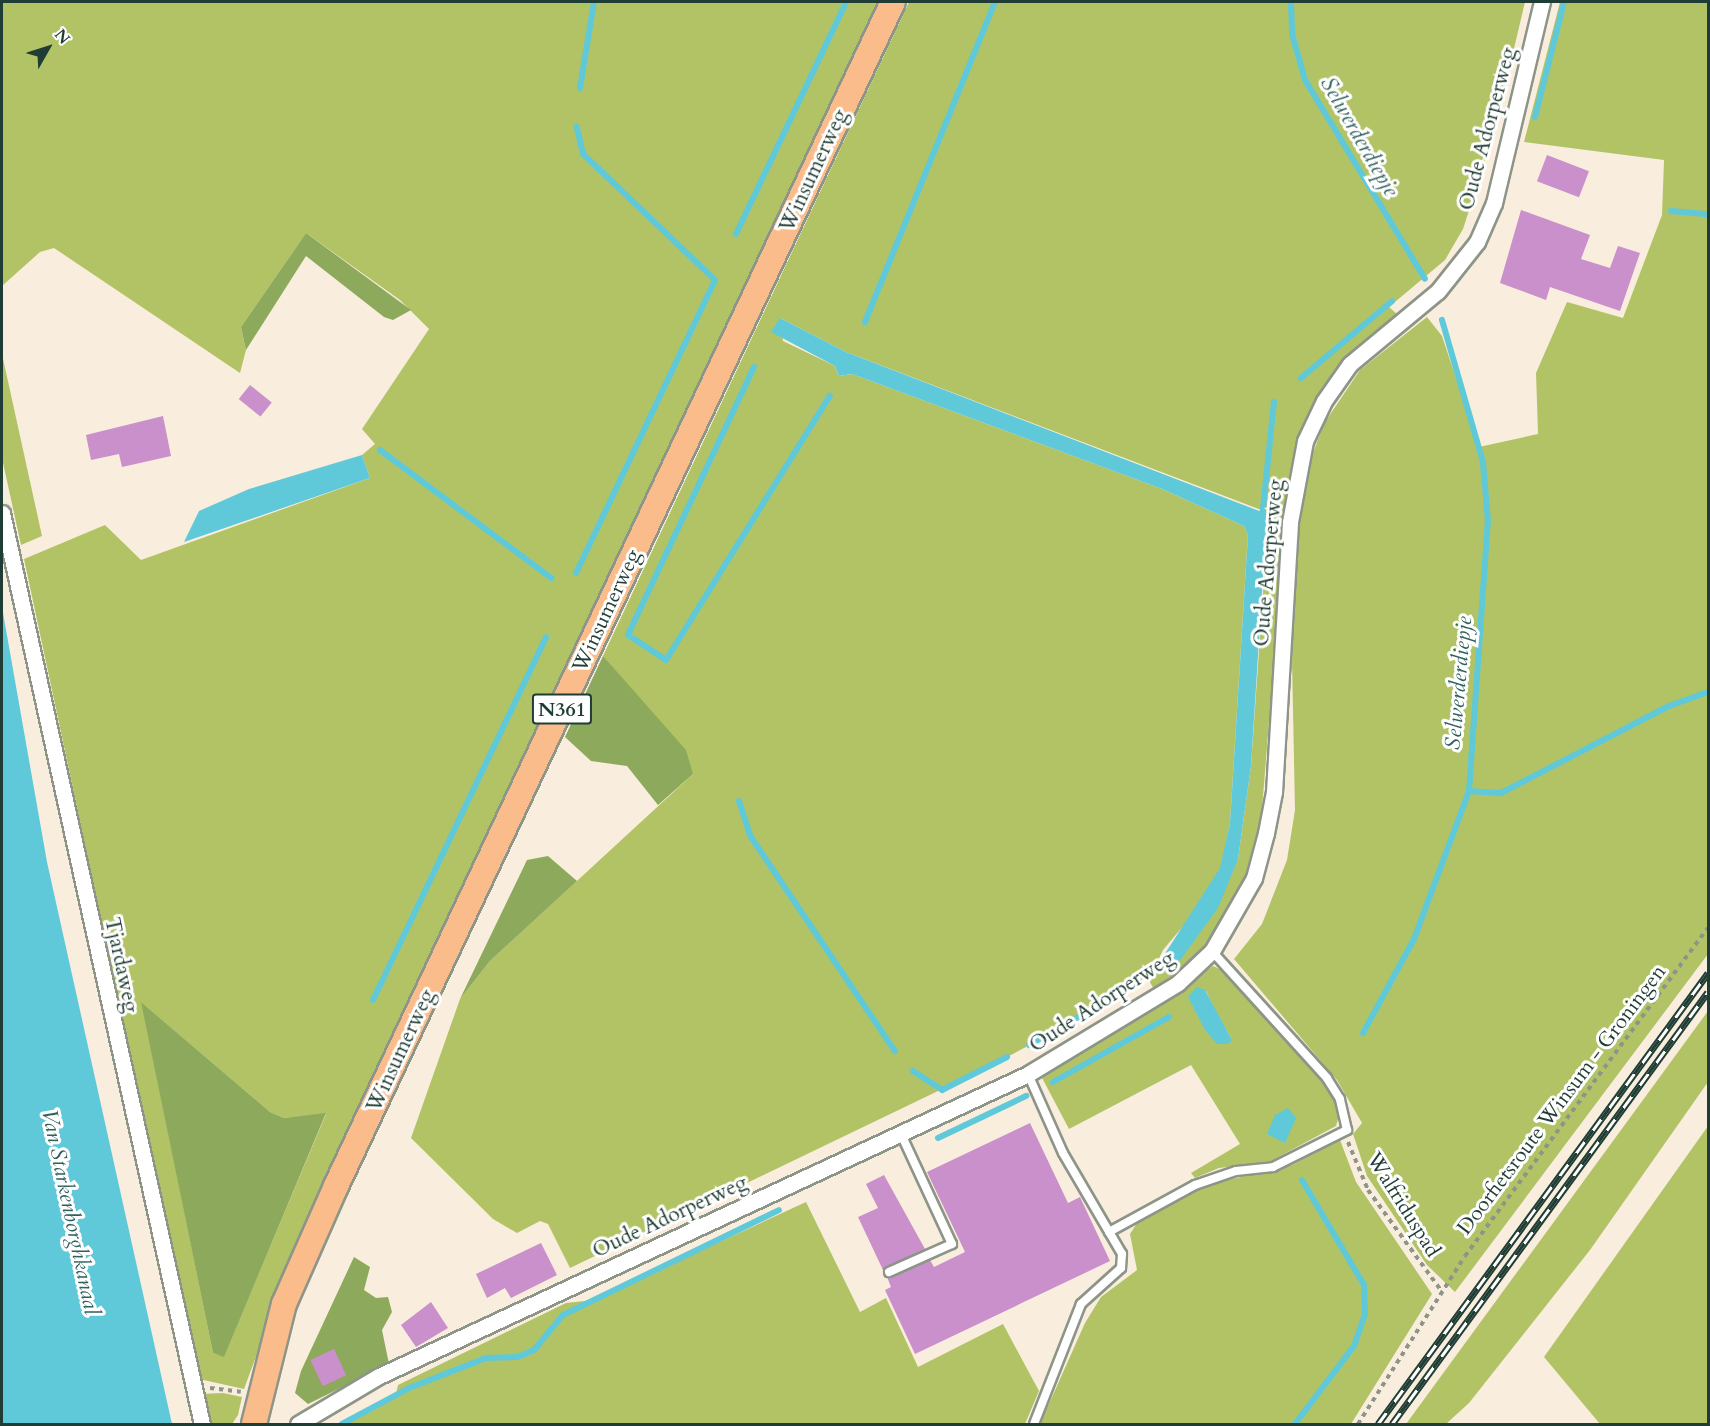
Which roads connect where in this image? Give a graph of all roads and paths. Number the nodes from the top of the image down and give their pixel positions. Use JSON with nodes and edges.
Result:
{"nodes":[{"id":1,"x":893,"y":2,"type":"edge"},
{"id":2,"x":1542,"y":2,"type":"edge"},
{"id":3,"x":2,"y":513,"type":"edge"},
{"id":4,"x":1708,"y":928,"type":"edge"},
{"id":5,"x":1212,"y":951,"type":"junction"},
{"id":6,"x":1028,"y":1074,"type":"junction"},
{"id":7,"x":1347,"y":1130,"type":"junction"},
{"id":8,"x":900,"y":1132,"type":"junction"},
{"id":9,"x":1109,"y":1232,"type":"junction"},
{"id":10,"x":889,"y":1272,"type":"dead end"},
{"id":11,"x":1442,"y":1292,"type":"junction"},
{"id":12,"x":202,"y":1425,"type":"edge"},
{"id":13,"x":254,"y":1425,"type":"edge"},
{"id":14,"x":298,"y":1425,"type":"edge"},
{"id":15,"x":1034,"y":1425,"type":"edge"},
{"id":16,"x":1358,"y":1425,"type":"edge"}],
"edges":[{"from":1,"to":13,"type":"main road","name":"Winsumerweg","number":"N361"},
{"from":2,"to":5,"type":"street","name":"Oude Adorperweg"},
{"from":3,"to":12,"type":"street","name":"Tjardaweg"},
{"from":4,"to":11,"type":"path","name":"Doorfietsroute Winsum - Groningen"},
{"from":5,"to":6,"type":"street","name":"Oude Adorperweg"},
{"from":5,"to":7,"type":"lane"},
{"from":6,"to":8,"type":"street","name":"Oude Adorperweg"},
{"from":6,"to":9,"type":"lane"},
{"from":7,"to":9,"type":"lane"},
{"from":7,"to":11,"type":"path","name":"Walfriduspad"},
{"from":8,"to":10,"type":"lane"},
{"from":8,"to":14,"type":"street","name":"Oude Adorperweg"},
{"from":9,"to":15,"type":"lane"},
{"from":11,"to":16,"type":"path"}]}
